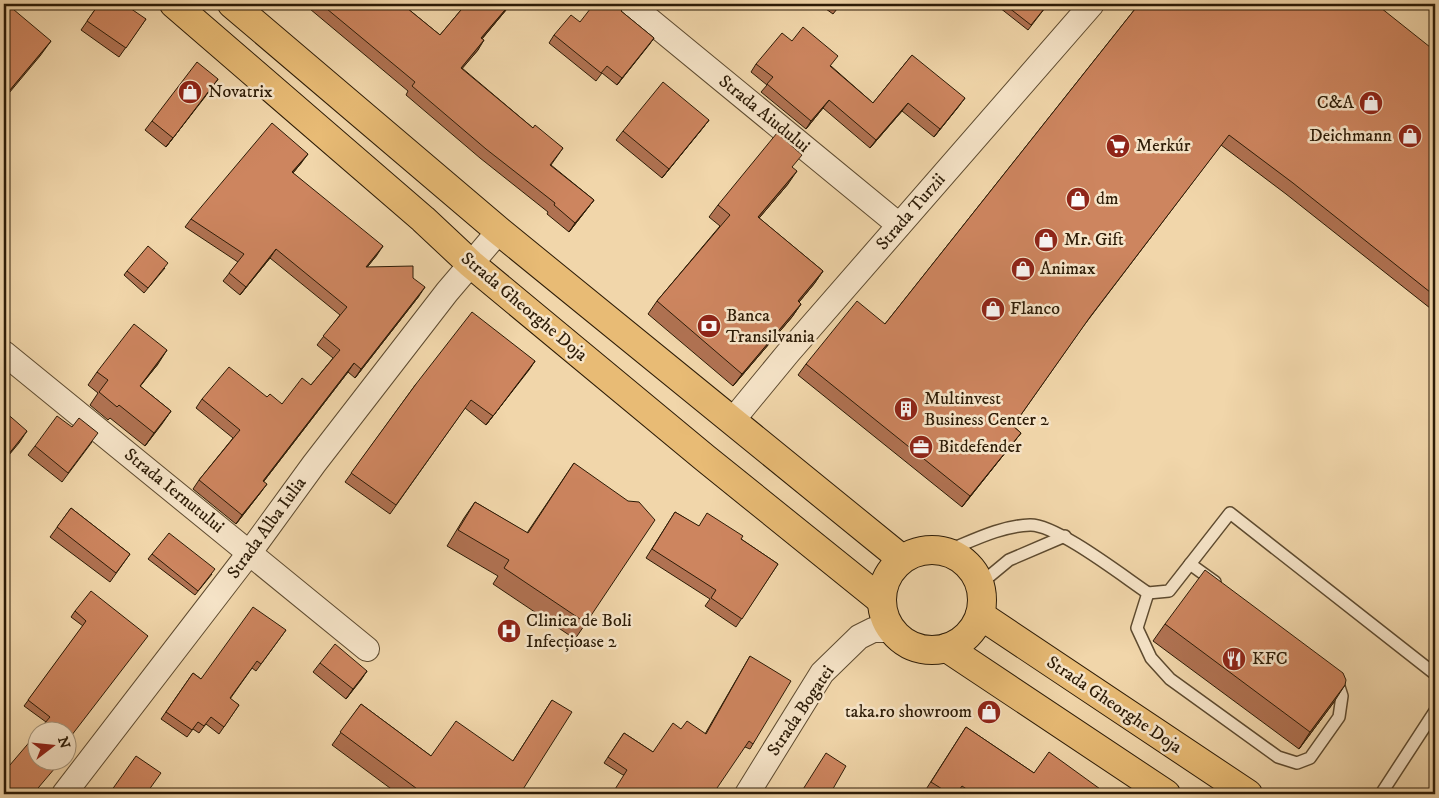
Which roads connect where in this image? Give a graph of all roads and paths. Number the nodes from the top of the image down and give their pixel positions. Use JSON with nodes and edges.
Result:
{"nodes":[{"id":1,"x":174,"y":4,"type":"edge"},
{"id":2,"x":232,"y":4,"type":"edge"},
{"id":3,"x":630,"y":4,"type":"edge"},
{"id":4,"x":1086,"y":6,"type":"edge"},
{"id":5,"x":899,"y":225,"type":"junction"},
{"id":6,"x":499,"y":231,"type":"junction"},
{"id":7,"x":471,"y":264,"type":"junction"},
{"id":8,"x":4,"y":353,"type":"edge"},
{"id":9,"x":732,"y":421,"type":"junction"},
{"id":10,"x":1065,"y":536,"type":"junction"},
{"id":11,"x":250,"y":552,"type":"junction"},
{"id":12,"x":948,"y":552,"type":"junction"},
{"id":13,"x":902,"y":559,"type":"junction"},
{"id":14,"x":1190,"y":564,"type":"junction"},
{"id":15,"x":980,"y":584,"type":"junction"},
{"id":16,"x":1222,"y":587,"type":"edge"},
{"id":17,"x":1148,"y":593,"type":"junction"},
{"id":18,"x":881,"y":600,"type":"junction"},
{"id":19,"x":980,"y":615,"type":"junction"},
{"id":20,"x":891,"y":630,"type":"junction"},
{"id":21,"x":947,"y":648,"type":"junction"},
{"id":22,"x":368,"y":649,"type":"dead end"},
{"id":23,"x":1333,"y":670,"type":"edge"},
{"id":24,"x":1435,"y":674,"type":"edge"},
{"id":25,"x":1435,"y":711,"type":"edge"},
{"id":26,"x":64,"y":794,"type":"edge"},
{"id":27,"x":747,"y":794,"type":"edge"},
{"id":28,"x":1166,"y":794,"type":"edge"},
{"id":29,"x":1248,"y":794,"type":"edge"},
{"id":30,"x":1381,"y":794,"type":"edge"}],
"edges":[{"from":1,"to":7,"type":"main road","name":"Strada Gheorghe Doja"},
{"from":2,"to":6,"type":"main road"},
{"from":3,"to":5,"type":"street","name":"Strada Aiudului"},
{"from":4,"to":5,"type":"street","name":"Strada Turzii"},
{"from":5,"to":9,"type":"street","name":"Strada Turzii"},
{"from":6,"to":7,"type":"street","name":"Strada Alba Iulia"},
{"from":6,"to":9,"type":"main road"},
{"from":7,"to":11,"type":"street","name":"Strada Alba Iulia"},
{"from":7,"to":18,"type":"main road","name":"Strada Gheorghe Doja"},
{"from":8,"to":11,"type":"street","name":"Strada Iernutului"},
{"from":9,"to":13,"type":"main road"},
{"from":10,"to":12,"type":"lane"},
{"from":10,"to":15,"type":"lane"},
{"from":10,"to":17,"type":"lane"},
{"from":11,"to":22,"type":"street","name":"Strada Iernutului"},
{"from":11,"to":26,"type":"street","name":"Strada Alba Iulia"},
{"from":12,"to":13,"type":"main road"},
{"from":12,"to":15,"type":"main road"},
{"from":13,"to":18,"type":"main road"},
{"from":14,"to":16,"type":"lane"},
{"from":14,"to":17,"type":"lane"},
{"from":14,"to":24,"type":"lane"},
{"from":15,"to":19,"type":"main road"},
{"from":17,"to":23,"type":"lane"},
{"from":18,"to":20,"type":"main road"},
{"from":19,"to":21,"type":"main road"},
{"from":19,"to":29,"type":"main road","name":"Strada Gheorghe Doja"},
{"from":20,"to":21,"type":"main road"},
{"from":20,"to":27,"type":"street","name":"Strada Bogatei"},
{"from":21,"to":28,"type":"main road"},
{"from":25,"to":30,"type":"lane"}]}
